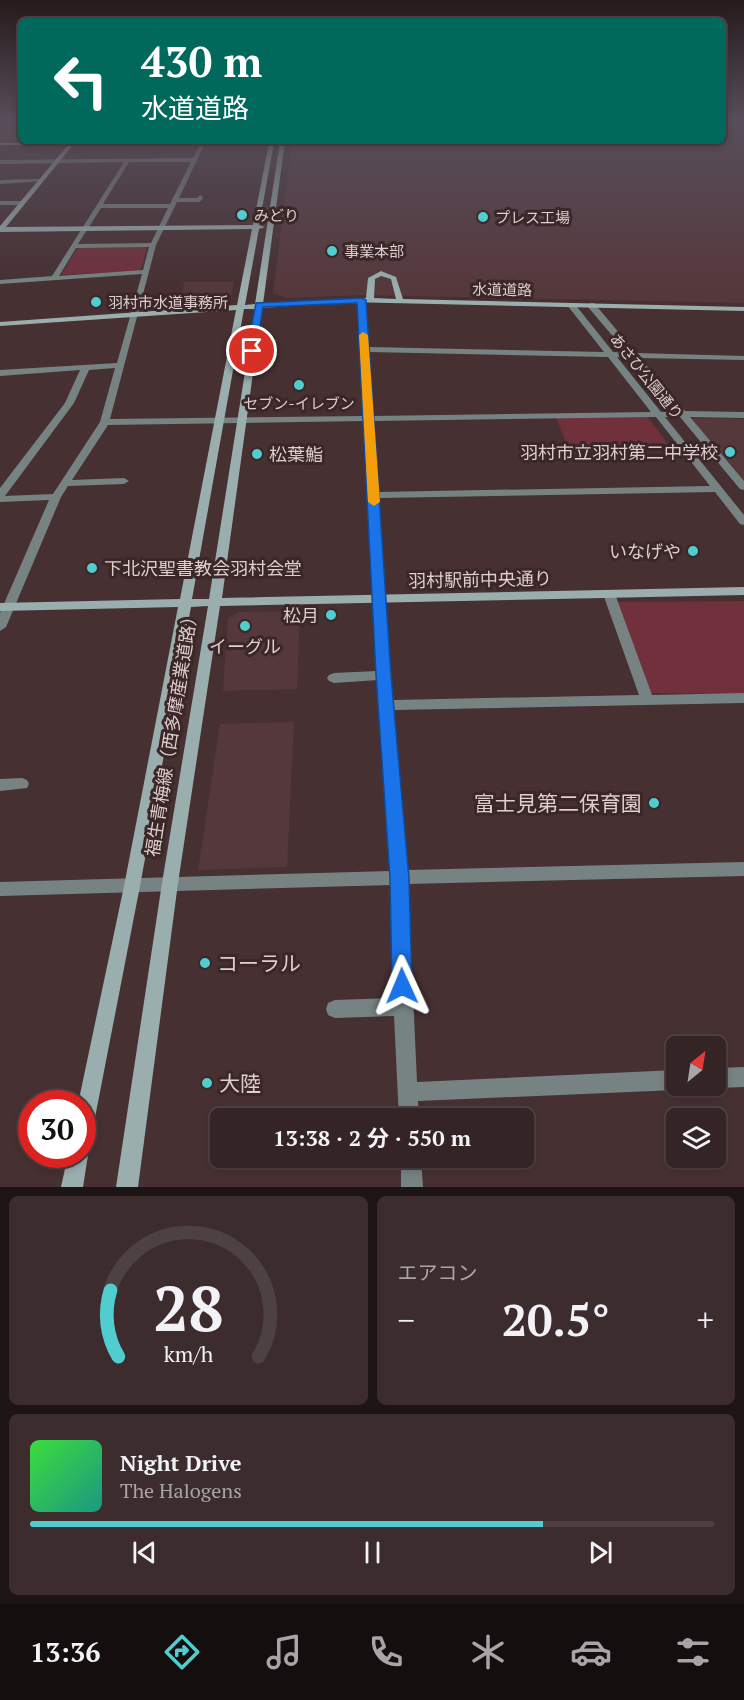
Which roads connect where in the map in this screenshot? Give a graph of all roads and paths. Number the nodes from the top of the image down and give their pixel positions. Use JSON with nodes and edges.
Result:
{"nodes":[{"id":1,"x":44,"y":176,"type":"edge"},
{"id":2,"x":118,"y":176,"type":"edge"},
{"id":3,"x":187,"y":176,"type":"edge"},
{"id":4,"x":268,"y":176,"type":"edge"},
{"id":5,"x":275,"y":176,"type":"edge"},
{"id":6,"x":0,"y":182,"type":"edge"},
{"id":7,"x":40,"y":182,"type":"junction"},
{"id":8,"x":200,"y":197,"type":"dead end"},
{"id":9,"x":0,"y":203,"type":"edge"},
{"id":10,"x":22,"y":203,"type":"junction"},
{"id":11,"x":174,"y":203,"type":"junction"},
{"id":12,"x":98,"y":206,"type":"junction"},
{"id":13,"x":263,"y":227,"type":"junction"},
{"id":14,"x":0,"y":229,"type":"edge"},
{"id":15,"x":84,"y":229,"type":"junction"},
{"id":16,"x":162,"y":229,"type":"junction"},
{"id":17,"x":153,"y":245,"type":"junction"},
{"id":18,"x":74,"y":246,"type":"junction"},
{"id":19,"x":146,"y":272,"type":"junction"},
{"id":20,"x":54,"y":278,"type":"junction"},
{"id":21,"x":0,"y":282,"type":"edge"},
{"id":22,"x":366,"y":300,"type":"junction"},
{"id":23,"x":400,"y":301,"type":"junction"},
{"id":24,"x":572,"y":304,"type":"junction"},
{"id":25,"x":259,"y":305,"type":"junction"},
{"id":26,"x":591,"y":305,"type":"junction"},
{"id":27,"x":242,"y":306,"type":"junction"},
{"id":28,"x":744,"y":309,"type":"edge"},
{"id":29,"x":136,"y":314,"type":"junction"},
{"id":30,"x":0,"y":324,"type":"edge"},
{"id":31,"x":364,"y":349,"type":"junction"},
{"id":32,"x":611,"y":355,"type":"junction"},
{"id":33,"x":634,"y":356,"type":"junction"},
{"id":34,"x":744,"y":358,"type":"edge"},
{"id":35,"x":121,"y":365,"type":"junction"},
{"id":36,"x":86,"y":367,"type":"junction"},
{"id":37,"x":1,"y":375,"type":"edge"},
{"id":38,"x":659,"y":414,"type":"junction"},
{"id":39,"x":682,"y":414,"type":"junction"},
{"id":40,"x":744,"y":415,"type":"edge"},
{"id":41,"x":369,"y":418,"type":"junction"},
{"id":42,"x":219,"y":420,"type":"junction"},
{"id":43,"x":241,"y":420,"type":"junction"},
{"id":44,"x":105,"y":422,"type":"junction"},
{"id":45,"x":124,"y":482,"type":"dead end"},
{"id":46,"x":66,"y":483,"type":"junction"},
{"id":47,"x":744,"y":487,"type":"edge"},
{"id":48,"x":718,"y":489,"type":"junction"},
{"id":49,"x":374,"y":495,"type":"junction"},
{"id":50,"x":0,"y":497,"type":"edge"},
{"id":51,"x":56,"y":497,"type":"junction"},
{"id":52,"x":744,"y":522,"type":"edge"},
{"id":53,"x":744,"y":591,"type":"edge"},
{"id":54,"x":609,"y":594,"type":"junction"},
{"id":55,"x":380,"y":599,"type":"junction"},
{"id":56,"x":215,"y":602,"type":"junction"},
{"id":57,"x":184,"y":603,"type":"junction"},
{"id":58,"x":4,"y":607,"type":"edge"},
{"id":59,"x":0,"y":627,"type":"edge"},
{"id":60,"x":384,"y":675,"type":"junction"},
{"id":61,"x":334,"y":678,"type":"dead end"},
{"id":62,"x":744,"y":698,"type":"edge"},
{"id":63,"x":647,"y":699,"type":"junction"},
{"id":64,"x":386,"y":705,"type":"junction"},
{"id":65,"x":22,"y":784,"type":"dead end"},
{"id":66,"x":0,"y":785,"type":"edge"},
{"id":67,"x":744,"y":868,"type":"edge"},
{"id":68,"x":400,"y":878,"type":"junction"},
{"id":69,"x":170,"y":883,"type":"junction"},
{"id":70,"x":132,"y":886,"type":"junction"},
{"id":71,"x":0,"y":889,"type":"edge"},
{"id":72,"x":403,"y":1007,"type":"junction"},
{"id":73,"x":335,"y":1010,"type":"dead end"},
{"id":74,"x":744,"y":1077,"type":"edge"},
{"id":75,"x":726,"y":1078,"type":"edge"},
{"id":76,"x":666,"y":1080,"type":"edge"},
{"id":77,"x":91,"y":1090,"type":"edge"},
{"id":78,"x":408,"y":1092,"type":"junction"},
{"id":79,"x":409,"y":1108,"type":"edge"},
{"id":80,"x":76,"y":1168,"type":"edge"},
{"id":81,"x":411,"y":1168,"type":"edge"},
{"id":82,"x":72,"y":1187,"type":"edge"},
{"id":83,"x":127,"y":1187,"type":"edge"},
{"id":84,"x":412,"y":1187,"type":"edge"}],
"edges":[{"from":1,"to":7,"type":"main road"},
{"from":2,"to":12,"type":"street"},
{"from":3,"to":11,"type":"street"},
{"from":4,"to":13,"type":"main road","name":"福生青梅線（西多摩産業道路）"},
{"from":5,"to":13,"type":"main road","name":"福生青梅線（西多摩産業道路）"},
{"from":6,"to":7,"type":"street"},
{"from":7,"to":10,"type":"main road"},
{"from":8,"to":11,"type":"street"},
{"from":9,"to":10,"type":"street"},
{"from":10,"to":14,"type":"main road"},
{"from":11,"to":12,"type":"street"},
{"from":11,"to":16,"type":"street"},
{"from":12,"to":15,"type":"street"},
{"from":13,"to":16,"type":"main road"},
{"from":13,"to":25,"type":"main road","name":"福生青梅線（西多摩産業道路）"},
{"from":13,"to":27,"type":"main road","name":"福生青梅線（西多摩産業道路）"},
{"from":14,"to":15,"type":"main road"},
{"from":15,"to":16,"type":"main road"},
{"from":15,"to":18,"type":"street"},
{"from":16,"to":17,"type":"street"},
{"from":17,"to":18,"type":"street"},
{"from":17,"to":19,"type":"street"},
{"from":18,"to":20,"type":"street"},
{"from":19,"to":20,"type":"street"},
{"from":19,"to":29,"type":"street"},
{"from":20,"to":21,"type":"street"},
{"from":22,"to":23,"type":"main road","name":"水道道路"},
{"from":22,"to":23,"type":"main road"},
{"from":22,"to":25,"type":"main road","name":"水道道路"},
{"from":22,"to":31,"type":"street"},
{"from":23,"to":24,"type":"main road","name":"水道道路"},
{"from":24,"to":26,"type":"main road","name":"水道道路"},
{"from":24,"to":32,"type":"street","name":"あさひ公園通り"},
{"from":25,"to":27,"type":"main road","name":"水道道路"},
{"from":25,"to":43,"type":"main road","name":"福生青梅線（西多摩産業道路）"},
{"from":26,"to":28,"type":"main road","name":"水道道路"},
{"from":26,"to":33,"type":"street","name":"あさひ公園通り"},
{"from":27,"to":29,"type":"main road","name":"水道道路"},
{"from":27,"to":42,"type":"main road","name":"福生青梅線（西多摩産業道路）"},
{"from":29,"to":30,"type":"main road","name":"水道道路"},
{"from":29,"to":35,"type":"street"},
{"from":31,"to":32,"type":"street"},
{"from":31,"to":41,"type":"street"},
{"from":32,"to":33,"type":"street"},
{"from":32,"to":38,"type":"street","name":"あさひ公園通り"},
{"from":33,"to":34,"type":"street"},
{"from":33,"to":39,"type":"street","name":"あさひ公園通り"},
{"from":35,"to":36,"type":"street"},
{"from":35,"to":44,"type":"street"},
{"from":36,"to":37,"type":"street"},
{"from":36,"to":50,"type":"street"},
{"from":38,"to":39,"type":"street"},
{"from":38,"to":41,"type":"street"},
{"from":38,"to":48,"type":"street","name":"あさひ公園通り"},
{"from":39,"to":40,"type":"street"},
{"from":39,"to":47,"type":"street","name":"あさひ公園通り"},
{"from":41,"to":43,"type":"street"},
{"from":41,"to":49,"type":"street"},
{"from":42,"to":43,"type":"street"},
{"from":42,"to":44,"type":"street"},
{"from":42,"to":57,"type":"main road","name":"福生青梅線（西多摩産業道路）"},
{"from":43,"to":56,"type":"main road","name":"福生青梅線（西多摩産業道路）"},
{"from":44,"to":46,"type":"street"},
{"from":45,"to":46,"type":"street"},
{"from":46,"to":51,"type":"street"},
{"from":48,"to":49,"type":"street"},
{"from":48,"to":52,"type":"street","name":"あさひ公園通り"},
{"from":49,"to":55,"type":"street"},
{"from":50,"to":51,"type":"street"},
{"from":51,"to":58,"type":"street"},
{"from":53,"to":54,"type":"main road","name":"羽村駅前中央通り"},
{"from":54,"to":55,"type":"main road","name":"羽村駅前中央通り"},
{"from":54,"to":63,"type":"street"},
{"from":55,"to":56,"type":"main road","name":"羽村駅前中央通り"},
{"from":55,"to":60,"type":"street"},
{"from":56,"to":57,"type":"main road","name":"羽村駅前中央通り"},
{"from":56,"to":69,"type":"main road","name":"福生青梅線（西多摩産業道路）"},
{"from":57,"to":58,"type":"main road","name":"羽村駅前中央通り"},
{"from":57,"to":70,"type":"main road","name":"福生青梅線（西多摩産業道路）"},
{"from":58,"to":59,"type":"street"},
{"from":60,"to":61,"type":"street"},
{"from":60,"to":64,"type":"street"},
{"from":62,"to":63,"type":"street"},
{"from":63,"to":64,"type":"street"},
{"from":64,"to":68,"type":"street"},
{"from":65,"to":66,"type":"street"},
{"from":67,"to":68,"type":"street"},
{"from":68,"to":69,"type":"street"},
{"from":68,"to":72,"type":"street"},
{"from":69,"to":70,"type":"street"},
{"from":69,"to":83,"type":"main road","name":"福生青梅線（西多摩産業道路）"},
{"from":70,"to":71,"type":"street"},
{"from":70,"to":77,"type":"main road","name":"福生青梅線（西多摩産業道路）"},
{"from":72,"to":73,"type":"street"},
{"from":72,"to":78,"type":"street"},
{"from":74,"to":75,"type":"street"},
{"from":76,"to":78,"type":"street"},
{"from":78,"to":79,"type":"street"},
{"from":80,"to":82,"type":"main road"},
{"from":81,"to":84,"type":"street"}]}
